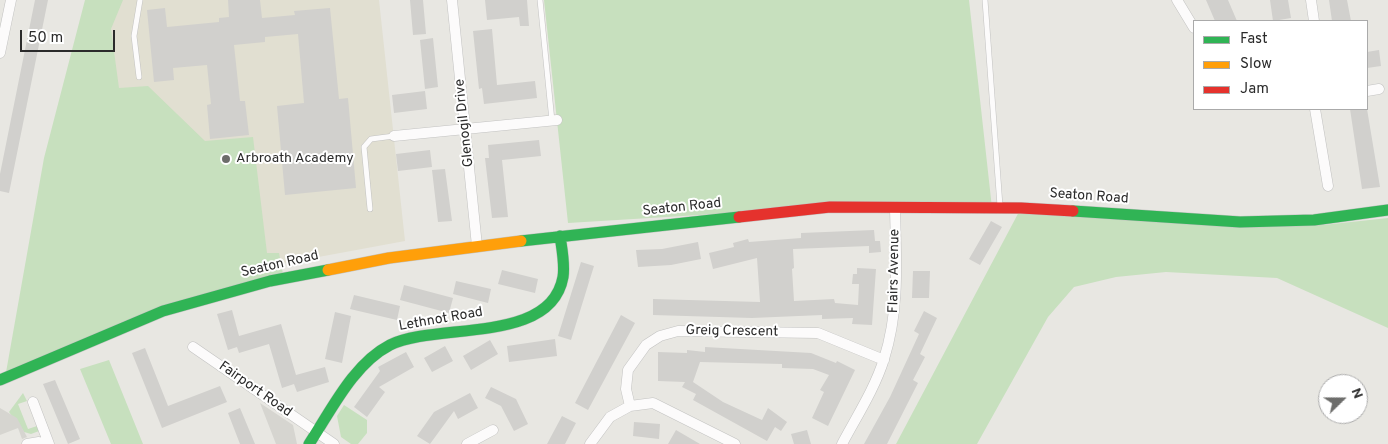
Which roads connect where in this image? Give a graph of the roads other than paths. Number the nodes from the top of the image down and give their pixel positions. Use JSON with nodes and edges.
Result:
{"nodes":[{"id":1,"x":11,"y":0,"type":"edge"},
{"id":2,"x":140,"y":0,"type":"edge"},
{"id":3,"x":452,"y":0,"type":"edge"},
{"id":4,"x":540,"y":0,"type":"edge"},
{"id":5,"x":986,"y":0,"type":"edge"},
{"id":6,"x":1177,"y":0,"type":"edge"},
{"id":7,"x":1310,"y":0,"type":"edge"},
{"id":8,"x":1314,"y":20,"type":"edge"},
{"id":9,"x":1193,"y":26,"type":"edge"},
{"id":10,"x":0,"y":53,"type":"edge"},
{"id":11,"x":139,"y":77,"type":"dead end"},
{"id":12,"x":1379,"y":89,"type":"dead end"},
{"id":13,"x":1368,"y":91,"type":"edge"},
{"id":14,"x":1316,"y":110,"type":"edge"},
{"id":15,"x":555,"y":121,"type":"joint"},
{"id":16,"x":465,"y":129,"type":"junction"},
{"id":17,"x":394,"y":136,"type":"joint"},
{"id":18,"x":1328,"y":186,"type":"dead end"},
{"id":19,"x":895,"y":208,"type":"junction"},
{"id":20,"x":1000,"y":208,"type":"junction"},
{"id":21,"x":370,"y":210,"type":"dead end"},
{"id":22,"x":1388,"y":210,"type":"edge"},
{"id":23,"x":560,"y":236,"type":"junction"},
{"id":24,"x":477,"y":246,"type":"junction"},
{"id":25,"x":193,"y":346,"type":"dead end"},
{"id":26,"x":884,"y":360,"type":"junction"},
{"id":27,"x":0,"y":380,"type":"edge"},
{"id":28,"x":33,"y":402,"type":"dead end"},
{"id":29,"x":630,"y":406,"type":"junction"},
{"id":30,"x":493,"y":430,"type":"dead end"},
{"id":31,"x":317,"y":432,"type":"junction"},
{"id":32,"x":27,"y":444,"type":"edge"},
{"id":33,"x":42,"y":444,"type":"edge"},
{"id":34,"x":49,"y":444,"type":"edge"},
{"id":35,"x":308,"y":444,"type":"edge"},
{"id":36,"x":334,"y":444,"type":"edge"},
{"id":37,"x":467,"y":444,"type":"edge"},
{"id":38,"x":590,"y":444,"type":"edge"},
{"id":39,"x":734,"y":444,"type":"edge"},
{"id":40,"x":842,"y":444,"type":"edge"}],
"edges":[{"from":1,"to":10,"type":"street"},
{"from":2,"to":11,"type":"lane"},
{"from":3,"to":16,"type":"street","name":"Glenogil Drive"},
{"from":4,"to":15,"type":"lane"},
{"from":5,"to":20,"type":"lane"},
{"from":6,"to":9,"type":"street"},
{"from":7,"to":8,"type":"street"},
{"from":12,"to":13,"type":"street"},
{"from":14,"to":18,"type":"street"},
{"from":15,"to":16,"type":"street"},
{"from":16,"to":17,"type":"street"},
{"from":16,"to":24,"type":"street","name":"Glenogil Drive"},
{"from":17,"to":21,"type":"lane"},
{"from":19,"to":20,"type":"street","name":"Seaton Road"},
{"from":19,"to":23,"type":"street","name":"Seaton Road"},
{"from":19,"to":26,"type":"street","name":"Flairs Avenue"},
{"from":20,"to":22,"type":"street","name":"Seaton Road"},
{"from":23,"to":24,"type":"street","name":"Seaton Road"},
{"from":23,"to":31,"type":"street","name":"Lethnot Road"},
{"from":24,"to":27,"type":"street","name":"Seaton Road"},
{"from":25,"to":31,"type":"street","name":"Fairport Road"},
{"from":26,"to":29,"type":"street","name":"Greig Crescent"},
{"from":26,"to":40,"type":"street","name":"Flairs Avenue"},
{"from":28,"to":34,"type":"street"},
{"from":29,"to":38,"type":"street"},
{"from":29,"to":39,"type":"street"},
{"from":30,"to":37,"type":"street"},
{"from":31,"to":35,"type":"street","name":"Lethnot Road"},
{"from":31,"to":36,"type":"street","name":"Fairport Road"},
{"from":32,"to":33,"type":"street"}]}
